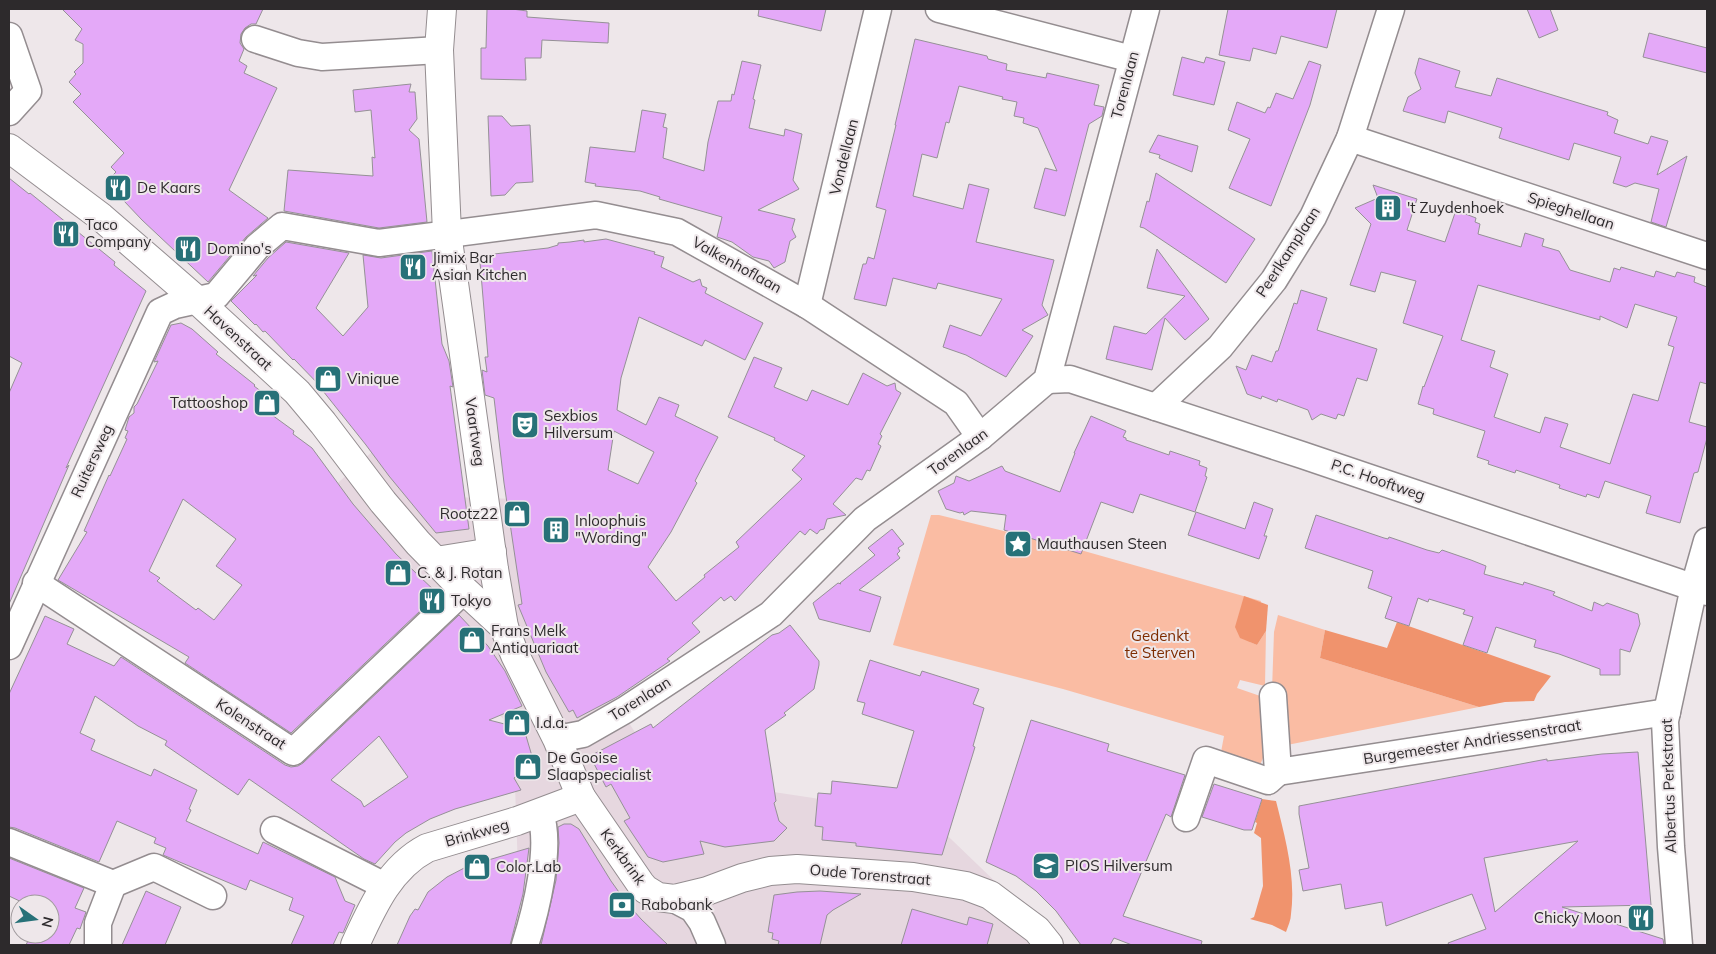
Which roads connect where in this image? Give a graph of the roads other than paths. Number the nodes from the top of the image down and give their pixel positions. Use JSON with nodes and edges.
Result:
{"nodes":[{"id":1,"x":442,"y":9,"type":"edge"},
{"id":2,"x":878,"y":9,"type":"edge"},
{"id":3,"x":939,"y":9,"type":"edge"},
{"id":4,"x":1146,"y":9,"type":"edge"},
{"id":5,"x":1391,"y":9,"type":"edge"},
{"id":6,"x":9,"y":36,"type":"edge"},
{"id":7,"x":255,"y":39,"type":"dead end"},
{"id":8,"x":439,"y":50,"type":"junction"},
{"id":9,"x":1132,"y":59,"type":"junction"},
{"id":10,"x":9,"y":112,"type":"edge"},
{"id":11,"x":1350,"y":138,"type":"junction"},
{"id":12,"x":9,"y":148,"type":"edge"},
{"id":13,"x":447,"y":234,"type":"junction"},
{"id":14,"x":1707,"y":256,"type":"edge"},
{"id":15,"x":204,"y":299,"type":"junction"},
{"id":16,"x":807,"y":305,"type":"junction"},
{"id":17,"x":1047,"y":380,"type":"junction"},
{"id":18,"x":1156,"y":407,"type":"junction"},
{"id":19,"x":980,"y":437,"type":"junction"},
{"id":20,"x":1707,"y":541,"type":"edge"},
{"id":21,"x":492,"y":552,"type":"junction"},
{"id":22,"x":436,"y":561,"type":"junction"},
{"id":23,"x":36,"y":583,"type":"junction"},
{"id":24,"x":1701,"y":589,"type":"edge"},
{"id":25,"x":460,"y":594,"type":"junction"},
{"id":26,"x":504,"y":627,"type":"junction"},
{"id":27,"x":9,"y":646,"type":"edge"},
{"id":28,"x":1273,"y":696,"type":"dead end"},
{"id":29,"x":1666,"y":712,"type":"junction"},
{"id":30,"x":557,"y":739,"type":"junction"},
{"id":31,"x":1278,"y":772,"type":"junction"},
{"id":32,"x":581,"y":797,"type":"junction"},
{"id":33,"x":540,"y":813,"type":"junction"},
{"id":34,"x":1186,"y":818,"type":"dead end"},
{"id":35,"x":274,"y":830,"type":"dead end"},
{"id":36,"x":9,"y":842,"type":"edge"},
{"id":37,"x":112,"y":884,"type":"junction"},
{"id":38,"x":385,"y":886,"type":"junction"},
{"id":39,"x":214,"y":896,"type":"dead end"},
{"id":40,"x":674,"y":900,"type":"junction"},
{"id":41,"x":98,"y":945,"type":"edge"},
{"id":42,"x":355,"y":945,"type":"edge"},
{"id":43,"x":525,"y":945,"type":"edge"},
{"id":44,"x":712,"y":945,"type":"edge"},
{"id":45,"x":1048,"y":945,"type":"edge"},
{"id":46,"x":1679,"y":945,"type":"edge"}],
"edges":[{"from":1,"to":8,"type":"street","name":"Vaartweg"},
{"from":2,"to":16,"type":"street","name":"Vondellaan"},
{"from":3,"to":9,"type":"street"},
{"from":4,"to":9,"type":"street","name":"Torenlaan"},
{"from":5,"to":11,"type":"street","name":"Peerlkamplaan"},
{"from":6,"to":10,"type":"street"},
{"from":7,"to":8,"type":"street"},
{"from":8,"to":13,"type":"street","name":"Vaartweg"},
{"from":9,"to":17,"type":"street","name":"Torenlaan"},
{"from":11,"to":14,"type":"street","name":"Spieghellaan"},
{"from":11,"to":18,"type":"street","name":"Peerlkamplaan"},
{"from":12,"to":15,"type":"street","name":"Havenstraat"},
{"from":13,"to":15,"type":"street","name":"Valkenhoflaan"},
{"from":13,"to":16,"type":"street","name":"Valkenhoflaan"},
{"from":13,"to":21,"type":"street","name":"Vaartweg"},
{"from":15,"to":22,"type":"street","name":"Havenstraat"},
{"from":15,"to":23,"type":"street","name":"Ruitersweg"},
{"from":16,"to":19,"type":"street","name":"Valkenhoflaan"},
{"from":17,"to":18,"type":"street","name":"P.C. Hooftweg"},
{"from":17,"to":19,"type":"street","name":"Torenlaan"},
{"from":18,"to":24,"type":"street","name":"P.C. Hooftweg"},
{"from":19,"to":30,"type":"street","name":"Torenlaan"},
{"from":20,"to":24,"type":"street","name":"Albertus Perkstraat"},
{"from":21,"to":22,"type":"street"},
{"from":21,"to":26,"type":"street","name":"Vaartweg"},
{"from":22,"to":25,"type":"street","name":"Havenstraat"},
{"from":23,"to":25,"type":"street","name":"Kolenstraat"},
{"from":23,"to":27,"type":"street","name":"Ruitersweg"},
{"from":24,"to":29,"type":"street","name":"Albertus Perkstraat"},
{"from":25,"to":26,"type":"street","name":"Havenstraat"},
{"from":26,"to":30,"type":"street","name":"Vaartweg"},
{"from":28,"to":31,"type":"street"},
{"from":29,"to":31,"type":"street","name":"Burgemeester Andriessenstraat"},
{"from":29,"to":46,"type":"street","name":"Albertus Perkstraat"},
{"from":30,"to":32,"type":"street","name":"Vaartweg"},
{"from":31,"to":34,"type":"street","name":"Burgemeester Andriessenstraat"},
{"from":32,"to":33,"type":"street","name":"Brinkweg"},
{"from":32,"to":40,"type":"street","name":"Kerkbrink"},
{"from":33,"to":38,"type":"street","name":"Brinkweg"},
{"from":33,"to":43,"type":"street"},
{"from":35,"to":38,"type":"street"},
{"from":36,"to":37,"type":"street"},
{"from":37,"to":39,"type":"street"},
{"from":37,"to":41,"type":"street"},
{"from":38,"to":42,"type":"street","name":"Brinkweg"},
{"from":40,"to":44,"type":"street","name":"Kerkbrink"},
{"from":40,"to":45,"type":"street","name":"Oude Torenstraat"}]}
